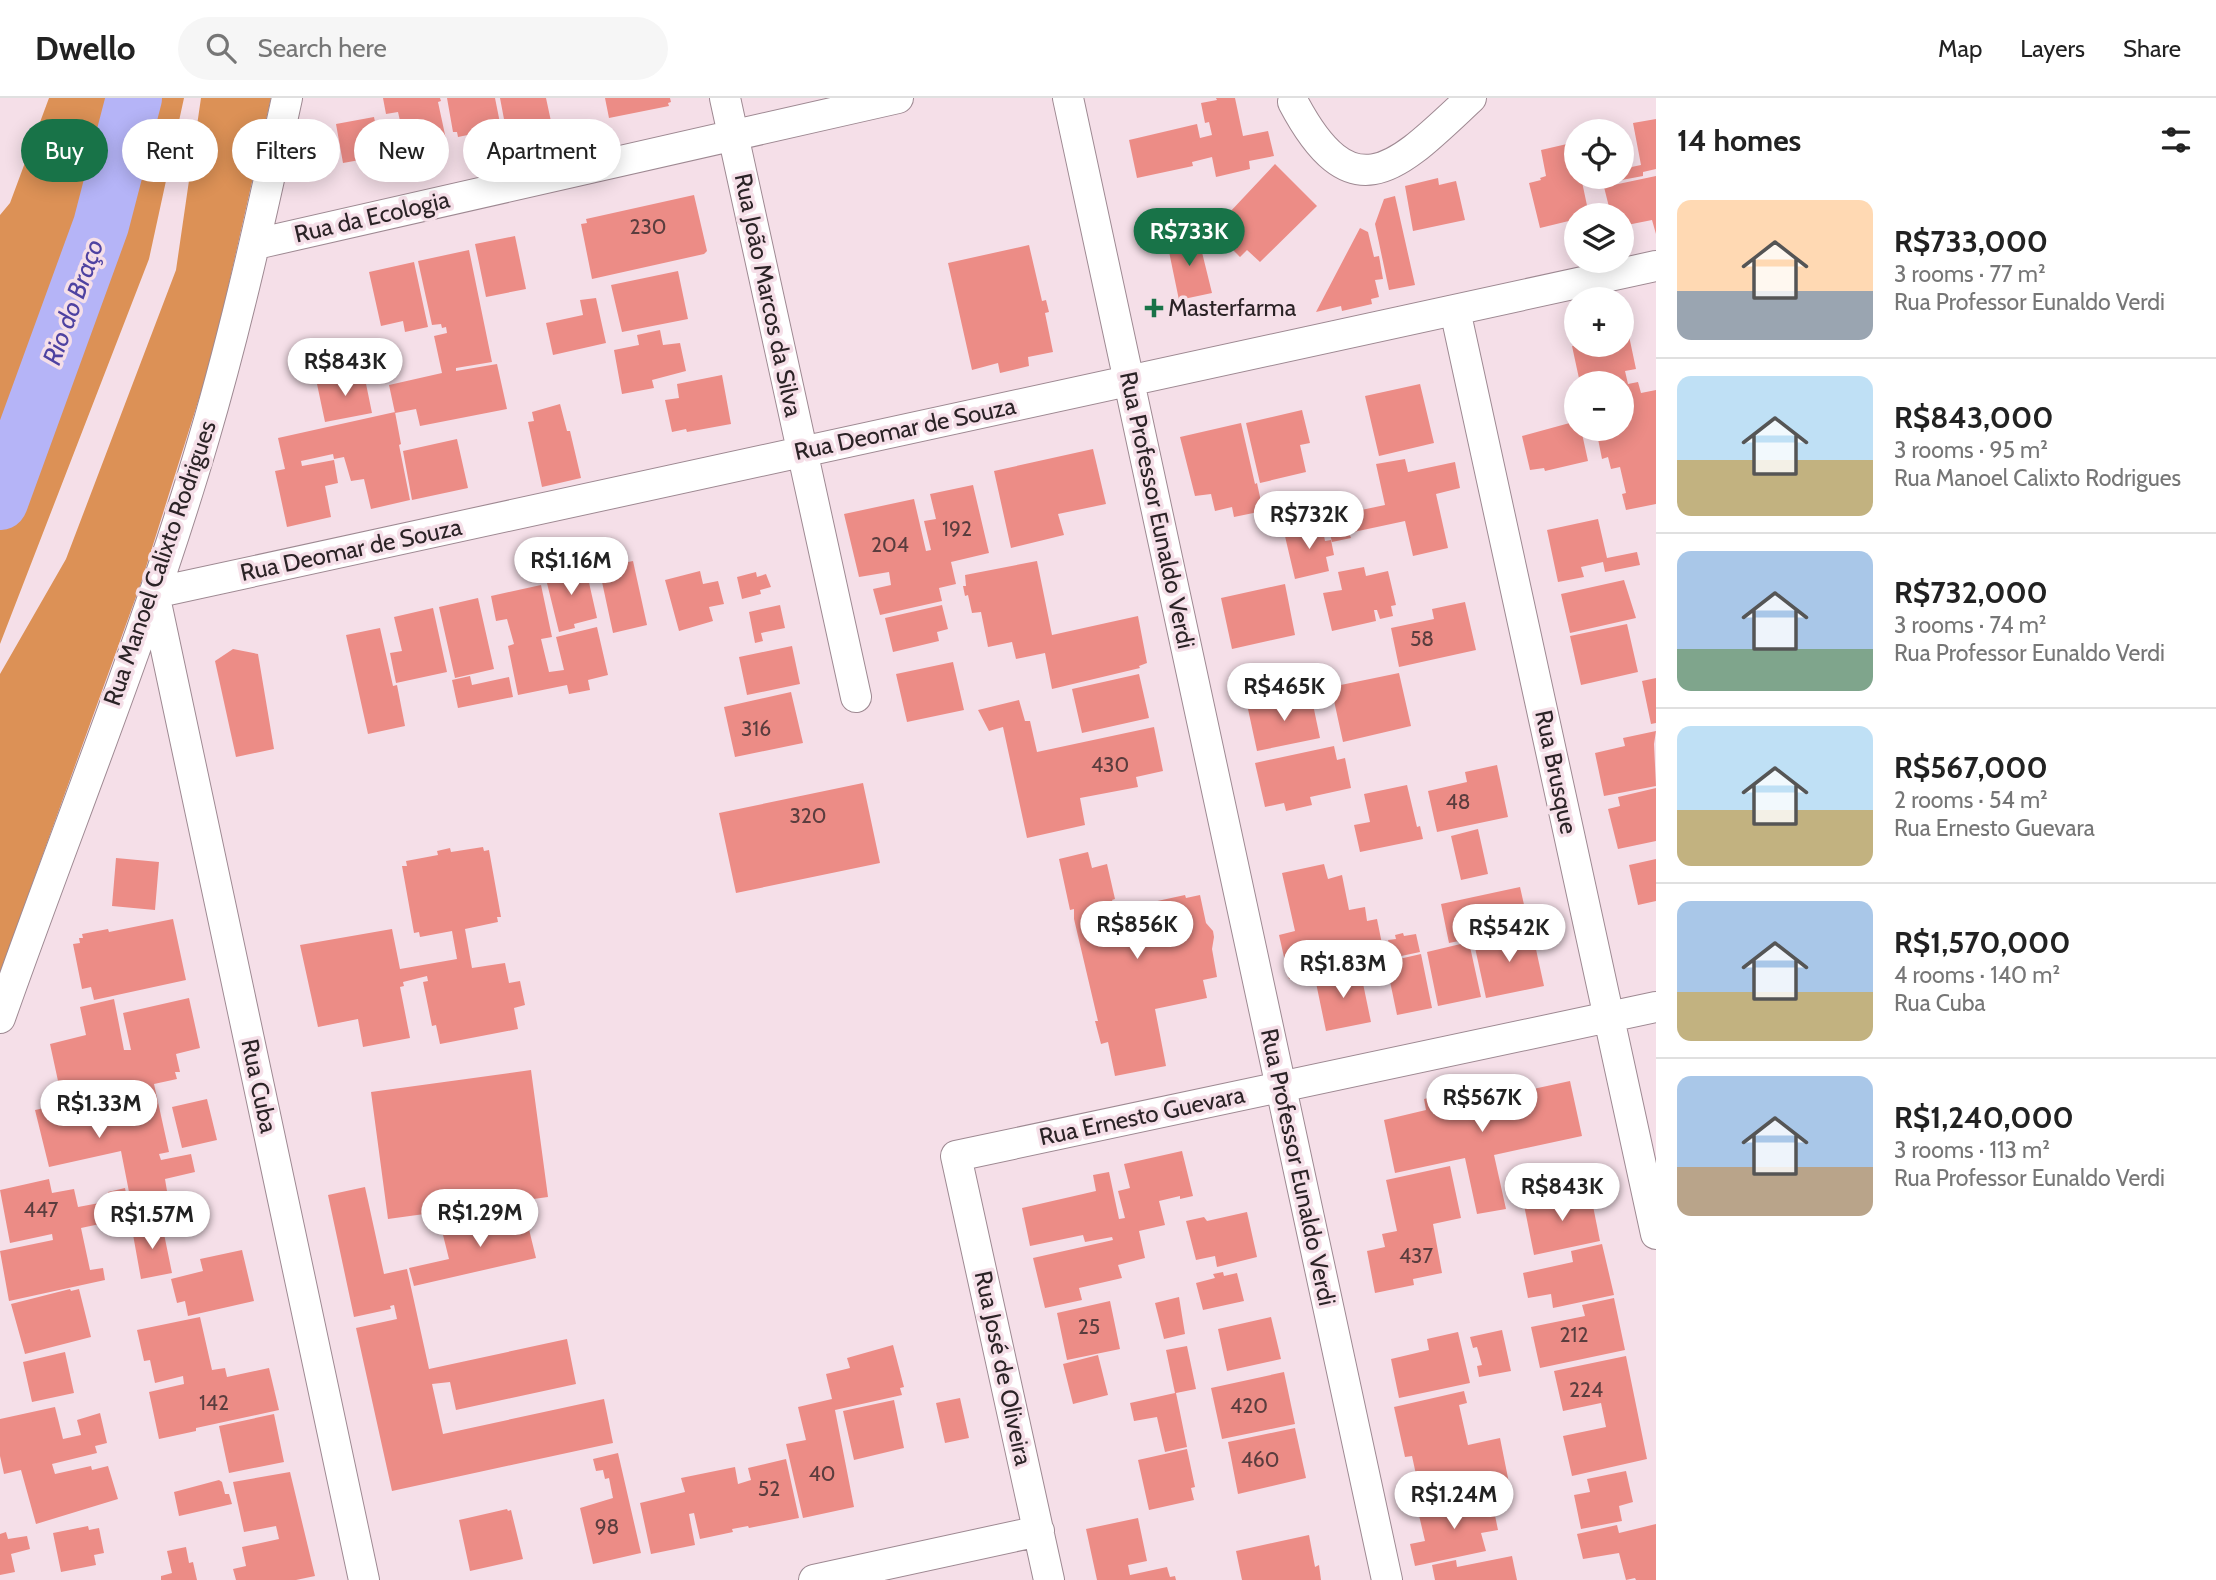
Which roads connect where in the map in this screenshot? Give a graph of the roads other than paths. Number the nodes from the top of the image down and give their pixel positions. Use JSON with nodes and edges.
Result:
{"nodes":[{"id":1,"x":287,"y":98,"type":"edge"},
{"id":2,"x":725,"y":98,"type":"edge"},
{"id":3,"x":898,"y":98,"type":"edge"},
{"id":4,"x":1068,"y":98,"type":"edge"},
{"id":5,"x":1471,"y":98,"type":"edge"},
{"id":6,"x":1293,"y":103,"type":"dead end"},
{"id":7,"x":733,"y":135,"type":"junction"},
{"id":8,"x":256,"y":244,"type":"junction"},
{"id":9,"x":1656,"y":266,"type":"edge"},
{"id":10,"x":1455,"y":310,"type":"junction"},
{"id":11,"x":1129,"y":380,"type":"junction"},
{"id":12,"x":803,"y":452,"type":"junction"},
{"id":13,"x":154,"y":593,"type":"junction"},
{"id":14,"x":856,"y":697,"type":"dead end"},
{"id":15,"x":1656,"y":1007,"type":"edge"},
{"id":16,"x":1609,"y":1017,"type":"junction"},
{"id":17,"x":0,"y":1018,"type":"edge"},
{"id":18,"x":1281,"y":1087,"type":"junction"},
{"id":19,"x":956,"y":1156,"type":"joint"},
{"id":20,"x":1656,"y":1234,"type":"edge"},
{"id":21,"x":1039,"y":1531,"type":"junction"},
{"id":22,"x":364,"y":1580,"type":"edge"},
{"id":23,"x":814,"y":1580,"type":"edge"},
{"id":24,"x":1049,"y":1580,"type":"edge"},
{"id":25,"x":1387,"y":1580,"type":"edge"}],
"edges":[{"from":1,"to":8,"type":"street","name":"Rua Manoel Calixto Rodrigues"},
{"from":2,"to":7,"type":"street","name":"Rua João Marcos da Silva"},
{"from":3,"to":7,"type":"street","name":"Rua da Ecologia"},
{"from":4,"to":11,"type":"street","name":"Rua Professor Eunaldo Verdi"},
{"from":5,"to":6,"type":"street"},
{"from":7,"to":8,"type":"street","name":"Rua da Ecologia"},
{"from":7,"to":12,"type":"street","name":"Rua João Marcos da Silva"},
{"from":8,"to":13,"type":"street","name":"Rua Manoel Calixto Rodrigues"},
{"from":9,"to":10,"type":"street","name":"Rua Deomar de Souza"},
{"from":10,"to":11,"type":"street","name":"Rua Deomar de Souza"},
{"from":10,"to":16,"type":"street","name":"Rua Brusque"},
{"from":11,"to":12,"type":"street","name":"Rua Deomar de Souza"},
{"from":11,"to":18,"type":"street","name":"Rua Professor Eunaldo Verdi"},
{"from":12,"to":13,"type":"street","name":"Rua Deomar de Souza"},
{"from":12,"to":14,"type":"street","name":"Rua João Marcos da Silva"},
{"from":13,"to":17,"type":"street","name":"Rua Manoel Calixto Rodrigues"},
{"from":13,"to":22,"type":"street","name":"Rua Cuba"},
{"from":15,"to":16,"type":"street","name":"Rua Ernesto Guevara"},
{"from":16,"to":18,"type":"street","name":"Rua Ernesto Guevara"},
{"from":16,"to":20,"type":"street","name":"Rua Brusque"},
{"from":18,"to":19,"type":"street","name":"Rua Ernesto Guevara"},
{"from":18,"to":25,"type":"street","name":"Rua Professor Eunaldo Verdi"},
{"from":19,"to":21,"type":"street","name":"Rua José de Oliveira"},
{"from":21,"to":23,"type":"street"},
{"from":21,"to":24,"type":"street","name":"Rua José de Oliveira"}]}
